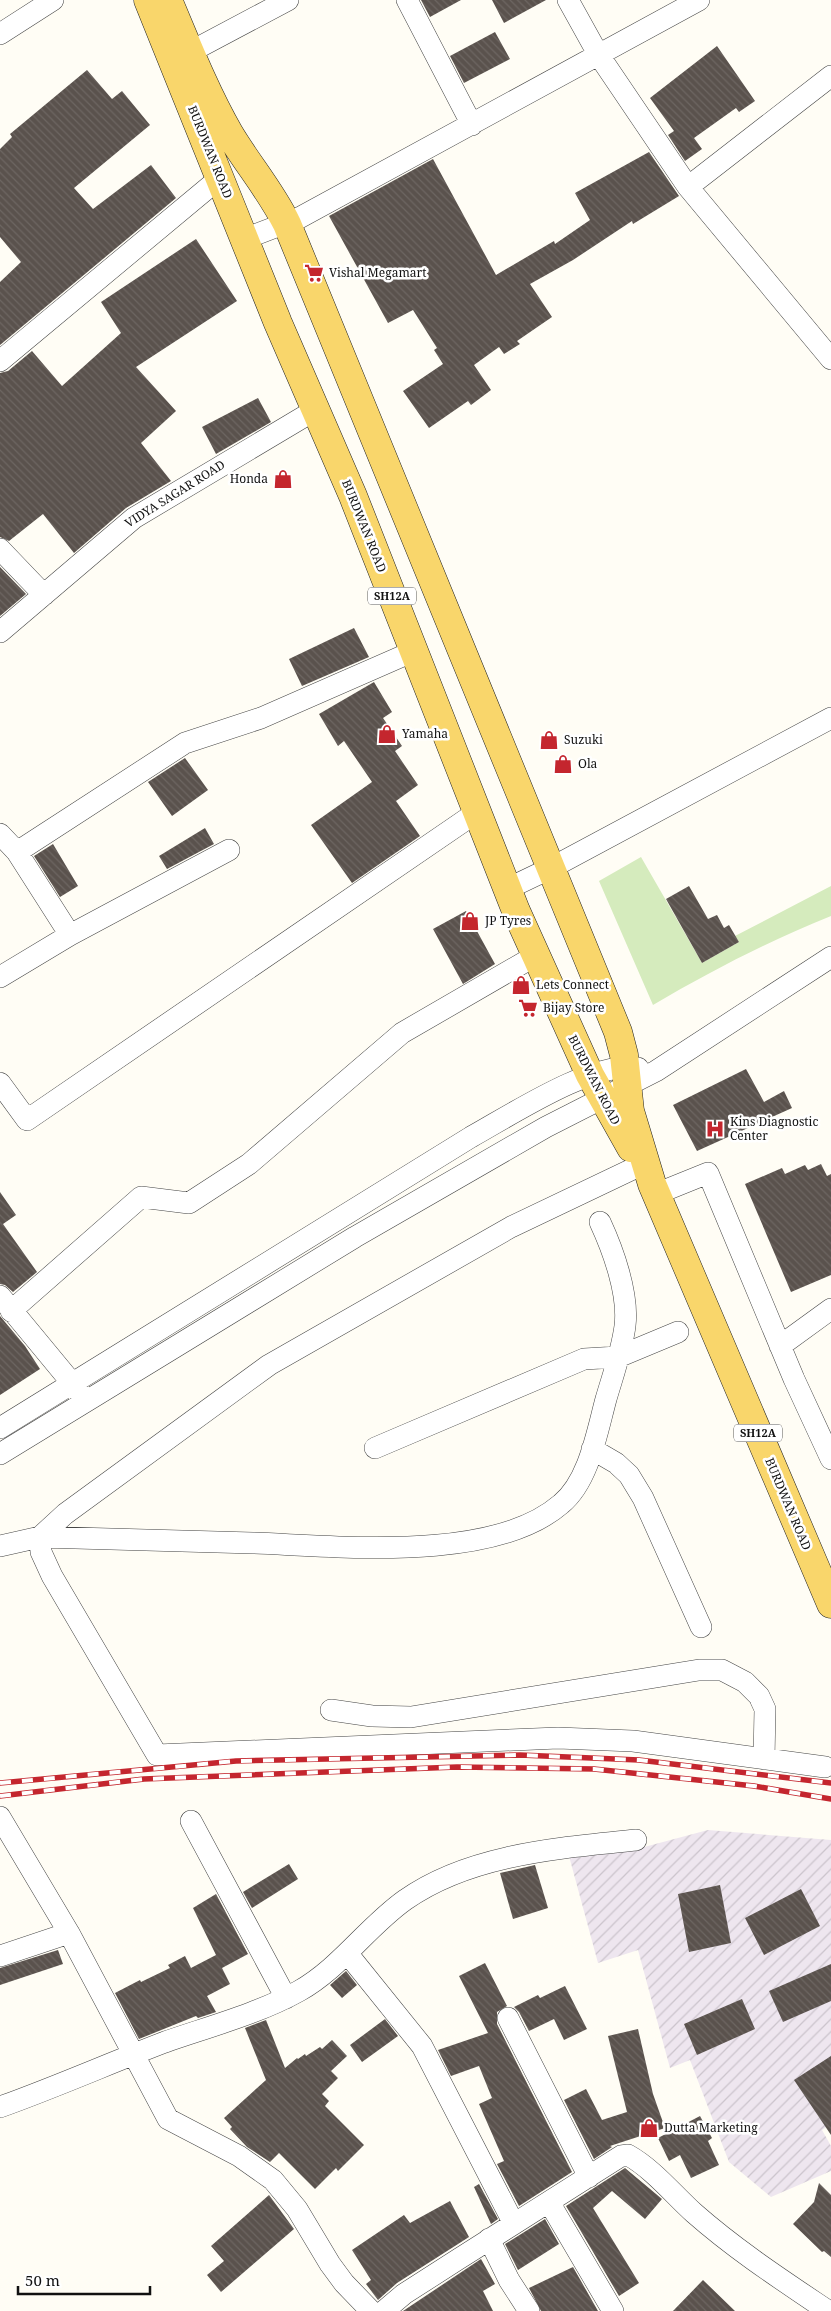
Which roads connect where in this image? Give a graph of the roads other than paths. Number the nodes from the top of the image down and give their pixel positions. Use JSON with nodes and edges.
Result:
{"nodes":[{"id":1,"x":53,"y":0,"type":"edge"},
{"id":2,"x":148,"y":0,"type":"edge"},
{"id":3,"x":168,"y":0,"type":"edge"},
{"id":4,"x":288,"y":0,"type":"edge"},
{"id":5,"x":407,"y":0,"type":"edge"},
{"id":6,"x":568,"y":0,"type":"edge"},
{"id":7,"x":699,"y":0,"type":"edge"},
{"id":8,"x":0,"y":34,"type":"edge"},
{"id":9,"x":190,"y":52,"type":"junction"},
{"id":10,"x":598,"y":54,"type":"junction"},
{"id":11,"x":831,"y":76,"type":"edge"},
{"id":12,"x":472,"y":125,"type":"junction"},
{"id":13,"x":221,"y":178,"type":"junction"},
{"id":14,"x":688,"y":187,"type":"junction"},
{"id":15,"x":287,"y":224,"type":"junction"},
{"id":16,"x":244,"y":239,"type":"junction"},
{"id":17,"x":831,"y":359,"type":"edge"},
{"id":18,"x":0,"y":361,"type":"edge"},
{"id":19,"x":315,"y":410,"type":"junction"},
{"id":20,"x":0,"y":548,"type":"edge"},
{"id":21,"x":44,"y":595,"type":"junction"},
{"id":22,"x":0,"y":632,"type":"edge"},
{"id":23,"x":414,"y":651,"type":"junction"},
{"id":24,"x":831,"y":718,"type":"edge"},
{"id":25,"x":477,"y":812,"type":"junction"},
{"id":26,"x":0,"y":834,"type":"edge"},
{"id":27,"x":229,"y":850,"type":"dead end"},
{"id":28,"x":16,"y":852,"type":"junction"},
{"id":29,"x":551,"y":868,"type":"junction"},
{"id":30,"x":507,"y":889,"type":"junction"},
{"id":31,"x":70,"y":935,"type":"junction"},
{"id":32,"x":535,"y":956,"type":"junction"},
{"id":33,"x":831,"y":957,"type":"edge"},
{"id":34,"x":0,"y":977,"type":"edge"},
{"id":35,"x":627,"y":1075,"type":"junction"},
{"id":36,"x":0,"y":1083,"type":"edge"},
{"id":37,"x":596,"y":1087,"type":"junction"},
{"id":38,"x":650,"y":1181,"type":"junction"},
{"id":39,"x":600,"y":1222,"type":"dead end"},
{"id":40,"x":6,"y":1304,"type":"edge"},
{"id":41,"x":831,"y":1309,"type":"edge"},
{"id":42,"x":678,"y":1332,"type":"dead end"},
{"id":43,"x":780,"y":1346,"type":"junction"},
{"id":44,"x":618,"y":1357,"type":"junction"},
{"id":45,"x":74,"y":1382,"type":"junction"},
{"id":46,"x":86,"y":1400,"type":"junction"},
{"id":47,"x":0,"y":1428,"type":"edge"},
{"id":48,"x":375,"y":1448,"type":"dead end"},
{"id":49,"x":592,"y":1449,"type":"junction"},
{"id":50,"x":0,"y":1454,"type":"edge"},
{"id":51,"x":831,"y":1459,"type":"edge"},
{"id":52,"x":40,"y":1537,"type":"junction"},
{"id":53,"x":0,"y":1546,"type":"edge"},
{"id":54,"x":831,"y":1604,"type":"edge"},
{"id":55,"x":702,"y":1627,"type":"dead end"},
{"id":56,"x":331,"y":1710,"type":"dead end"},
{"id":57,"x":764,"y":1759,"type":"junction"},
{"id":58,"x":825,"y":1767,"type":"dead end"},
{"id":59,"x":0,"y":1817,"type":"edge"},
{"id":60,"x":191,"y":1821,"type":"dead end"},
{"id":61,"x":636,"y":1840,"type":"dead end"},
{"id":62,"x":69,"y":1933,"type":"junction"},
{"id":63,"x":347,"y":1953,"type":"junction"},
{"id":64,"x":0,"y":1956,"type":"edge"},
{"id":65,"x":286,"y":1998,"type":"junction"},
{"id":66,"x":508,"y":2018,"type":"dead end"},
{"id":67,"x":133,"y":2054,"type":"junction"},
{"id":68,"x":0,"y":2107,"type":"edge"},
{"id":69,"x":589,"y":2177,"type":"junction"},
{"id":70,"x":549,"y":2202,"type":"junction"},
{"id":71,"x":514,"y":2224,"type":"junction"},
{"id":72,"x":489,"y":2240,"type":"junction"},
{"id":73,"x":371,"y":2311,"type":"edge"},
{"id":74,"x":384,"y":2311,"type":"edge"},
{"id":75,"x":528,"y":2311,"type":"edge"},
{"id":76,"x":612,"y":2311,"type":"edge"},
{"id":77,"x":828,"y":2311,"type":"edge"}],
"edges":[{"from":1,"to":8,"type":"street"},
{"from":2,"to":13,"type":"main road","name":"BURDWAN ROAD","number":"SH12A"},
{"from":3,"to":9,"type":"main road","name":"BURDWAN ROAD","number":"SH12A"},
{"from":4,"to":9,"type":"street"},
{"from":5,"to":12,"type":"street"},
{"from":6,"to":10,"type":"street"},
{"from":7,"to":10,"type":"street"},
{"from":9,"to":15,"type":"main road","name":"BURDWAN ROAD","number":"SH12A"},
{"from":10,"to":12,"type":"street"},
{"from":10,"to":14,"type":"street"},
{"from":11,"to":14,"type":"street"},
{"from":12,"to":15,"type":"street"},
{"from":13,"to":16,"type":"main road","name":"BURDWAN ROAD","number":"SH12A"},
{"from":13,"to":18,"type":"street"},
{"from":14,"to":17,"type":"street"},
{"from":15,"to":16,"type":"street"},
{"from":15,"to":29,"type":"main road","name":"BURDWAN ROAD","number":"SH12A"},
{"from":16,"to":19,"type":"main road","name":"BURDWAN ROAD","number":"SH12A"},
{"from":19,"to":21,"type":"street","name":"VIDYA SAGAR ROAD"},
{"from":19,"to":23,"type":"main road","name":"BURDWAN ROAD","number":"SH12A"},
{"from":20,"to":21,"type":"street"},
{"from":21,"to":22,"type":"street","name":"VIDYA SAGAR ROAD"},
{"from":23,"to":25,"type":"main road","name":"BURDWAN ROAD","number":"SH12A"},
{"from":23,"to":28,"type":"street"},
{"from":24,"to":29,"type":"street"},
{"from":25,"to":30,"type":"main road","name":"BURDWAN ROAD","number":"SH12A"},
{"from":25,"to":36,"type":"street"},
{"from":26,"to":28,"type":"street"},
{"from":27,"to":31,"type":"street"},
{"from":28,"to":31,"type":"street"},
{"from":29,"to":30,"type":"street"},
{"from":29,"to":35,"type":"main road","name":"BURDWAN ROAD","number":"SH12A"},
{"from":30,"to":32,"type":"main road","name":"BURDWAN ROAD","number":"SH12A"},
{"from":31,"to":34,"type":"street"},
{"from":32,"to":37,"type":"main road","name":"BURDWAN ROAD","number":"SH12A"},
{"from":32,"to":40,"type":"street"},
{"from":33,"to":35,"type":"street"},
{"from":35,"to":37,"type":"street"},
{"from":35,"to":38,"type":"main road","name":"BURDWAN ROAD","number":"SH12A"},
{"from":37,"to":38,"type":"main road","name":"BURDWAN ROAD","number":"SH12A"},
{"from":37,"to":45,"type":"street"},
{"from":37,"to":46,"type":"street"},
{"from":38,"to":43,"type":"street"},
{"from":38,"to":52,"type":"street"},
{"from":38,"to":54,"type":"main road","name":"BURDWAN ROAD","number":"SH12A"},
{"from":39,"to":44,"type":"street"},
{"from":40,"to":45,"type":"street"},
{"from":41,"to":43,"type":"street"},
{"from":42,"to":44,"type":"street"},
{"from":43,"to":51,"type":"street"},
{"from":44,"to":48,"type":"street"},
{"from":44,"to":49,"type":"street"},
{"from":45,"to":46,"type":"street"},
{"from":45,"to":47,"type":"street"},
{"from":46,"to":50,"type":"street"},
{"from":49,"to":52,"type":"street"},
{"from":49,"to":55,"type":"street"},
{"from":52,"to":53,"type":"street"},
{"from":52,"to":57,"type":"street"},
{"from":56,"to":57,"type":"street"},
{"from":57,"to":58,"type":"street"},
{"from":59,"to":62,"type":"street"},
{"from":60,"to":65,"type":"street"},
{"from":61,"to":63,"type":"street"},
{"from":62,"to":64,"type":"street"},
{"from":62,"to":67,"type":"street"},
{"from":63,"to":65,"type":"street"},
{"from":63,"to":71,"type":"street"},
{"from":65,"to":67,"type":"street"},
{"from":66,"to":69,"type":"street"},
{"from":67,"to":68,"type":"street"},
{"from":67,"to":73,"type":"street"},
{"from":69,"to":70,"type":"street"},
{"from":69,"to":77,"type":"street"},
{"from":70,"to":71,"type":"street"},
{"from":70,"to":76,"type":"street"},
{"from":71,"to":72,"type":"street"},
{"from":72,"to":74,"type":"street"},
{"from":72,"to":75,"type":"street"}]}
